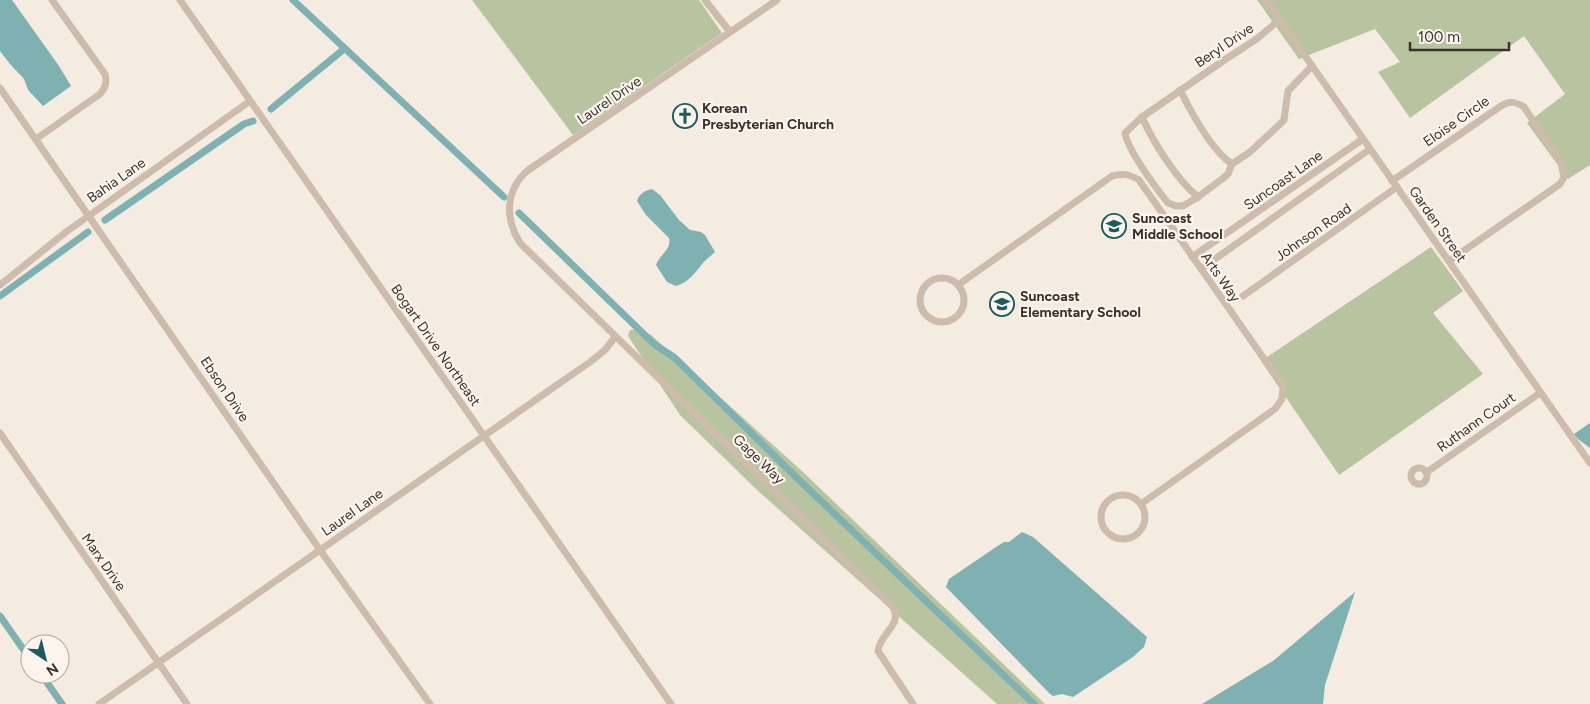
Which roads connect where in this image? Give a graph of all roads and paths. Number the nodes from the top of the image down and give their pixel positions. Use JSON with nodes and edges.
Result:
{"nodes":[{"id":1,"x":52,"y":0,"type":"edge"},
{"id":2,"x":180,"y":0,"type":"edge"},
{"id":3,"x":705,"y":0,"type":"edge"},
{"id":4,"x":777,"y":0,"type":"edge"},
{"id":5,"x":1266,"y":0,"type":"edge"},
{"id":6,"x":1279,"y":20,"type":"junction"},
{"id":7,"x":730,"y":32,"type":"junction"},
{"id":8,"x":1312,"y":66,"type":"junction"},
{"id":9,"x":0,"y":88,"type":"edge"},
{"id":10,"x":1180,"y":90,"type":"junction"},
{"id":11,"x":250,"y":101,"type":"junction"},
{"id":12,"x":1142,"y":117,"type":"junction"},
{"id":13,"x":36,"y":139,"type":"junction"},
{"id":14,"x":1363,"y":139,"type":"junction"},
{"id":15,"x":1370,"y":149,"type":"junction"},
{"id":16,"x":1232,"y":164,"type":"junction"},
{"id":17,"x":1394,"y":184,"type":"junction"},
{"id":18,"x":1198,"y":197,"type":"junction"},
{"id":19,"x":89,"y":215,"type":"junction"},
{"id":20,"x":526,"y":249,"type":"joint"},
{"id":21,"x":1192,"y":257,"type":"junction"},
{"id":22,"x":1449,"y":262,"type":"junction"},
{"id":23,"x":1201,"y":269,"type":"junction"},
{"id":24,"x":0,"y":285,"type":"edge"},
{"id":25,"x":958,"y":285,"type":"junction"},
{"id":26,"x":1243,"y":296,"type":"dead end"},
{"id":27,"x":615,"y":337,"type":"junction"},
{"id":28,"x":1540,"y":392,"type":"junction"},
{"id":29,"x":0,"y":433,"type":"edge"},
{"id":30,"x":485,"y":436,"type":"junction"},
{"id":31,"x":1590,"y":463,"type":"edge"},
{"id":32,"x":1427,"y":472,"type":"dead end"},
{"id":33,"x":1141,"y":504,"type":"junction"},
{"id":34,"x":320,"y":550,"type":"junction"},
{"id":35,"x":158,"y":663,"type":"junction"},
{"id":36,"x":99,"y":704,"type":"edge"},
{"id":37,"x":187,"y":704,"type":"edge"},
{"id":38,"x":430,"y":704,"type":"edge"},
{"id":39,"x":671,"y":704,"type":"edge"},
{"id":40,"x":913,"y":704,"type":"edge"}],
"edges":[{"from":1,"to":13,"type":"street"},
{"from":2,"to":11,"type":"street","name":"Bogart Drive Northeast"},
{"from":3,"to":7,"type":"street"},
{"from":4,"to":7,"type":"street","name":"Laurel Drive"},
{"from":5,"to":6,"type":"street","name":"Garden Street"},
{"from":6,"to":8,"type":"street","name":"Garden Street"},
{"from":6,"to":10,"type":"street","name":"Beryl Drive"},
{"from":7,"to":20,"type":"street","name":"Laurel Drive"},
{"from":8,"to":14,"type":"street","name":"Garden Street"},
{"from":8,"to":16,"type":"street","name":"Beryl Drive"},
{"from":9,"to":13,"type":"street","name":"Ebson Drive"},
{"from":10,"to":12,"type":"street","name":"Beryl Drive"},
{"from":10,"to":16,"type":"street"},
{"from":11,"to":19,"type":"street","name":"Bahia Lane"},
{"from":11,"to":30,"type":"street","name":"Bogart Drive Northeast"},
{"from":12,"to":18,"type":"street"},
{"from":12,"to":18,"type":"street","name":"Beryl Drive"},
{"from":13,"to":19,"type":"street","name":"Ebson Drive"},
{"from":14,"to":15,"type":"street","name":"Garden Street"},
{"from":14,"to":21,"type":"street","name":"Suncoast Lane"},
{"from":15,"to":17,"type":"street","name":"Garden Street"},
{"from":15,"to":23,"type":"street","name":"Suncoast Lane"},
{"from":16,"to":18,"type":"street","name":"Beryl Drive"},
{"from":17,"to":22,"type":"street","name":"Garden Street"},
{"from":17,"to":22,"type":"street","name":"Eloise Circle"},
{"from":17,"to":26,"type":"street","name":"Johnson Road"},
{"from":19,"to":24,"type":"street","name":"Bahia Lane"},
{"from":19,"to":34,"type":"street","name":"Ebson Drive"},
{"from":20,"to":27,"type":"street","name":"Gage Way"},
{"from":21,"to":23,"type":"street","name":"Arts Way"},
{"from":21,"to":25,"type":"street","name":"Arts Way"},
{"from":22,"to":28,"type":"street","name":"Garden Street"},
{"from":23,"to":33,"type":"street","name":"Arts Way"},
{"from":25,"to":25,"type":"street"},
{"from":27,"to":30,"type":"street","name":"Laurel Lane"},
{"from":27,"to":40,"type":"street","name":"Gage Way"},
{"from":28,"to":31,"type":"street","name":"Garden Street"},
{"from":28,"to":32,"type":"street","name":"Ruthann Court"},
{"from":29,"to":35,"type":"street","name":"Marx Drive"},
{"from":30,"to":34,"type":"street","name":"Laurel Lane"},
{"from":30,"to":39,"type":"street","name":"Bogart Drive Northeast"},
{"from":33,"to":33,"type":"street"},
{"from":34,"to":35,"type":"street","name":"Laurel Lane"},
{"from":34,"to":38,"type":"street","name":"Ebson Drive"},
{"from":35,"to":36,"type":"street","name":"Laurel Lane"},
{"from":35,"to":37,"type":"street","name":"Marx Drive"}]}
